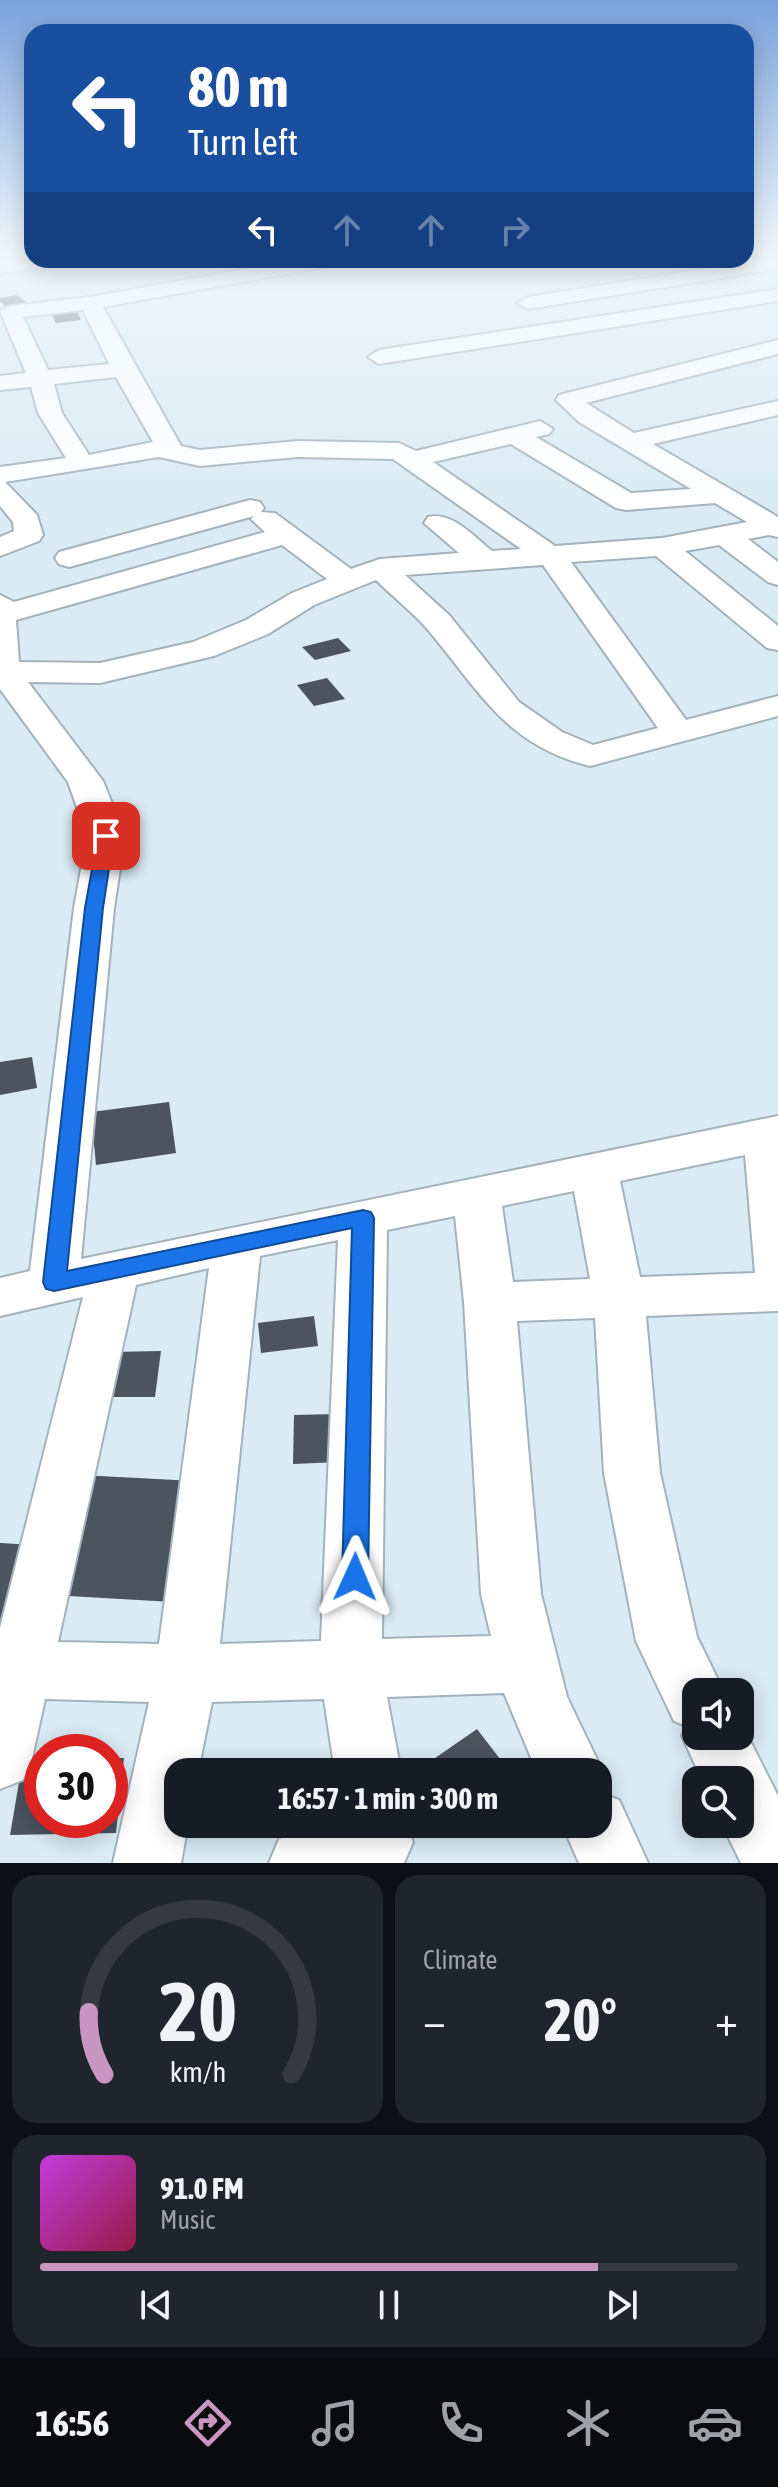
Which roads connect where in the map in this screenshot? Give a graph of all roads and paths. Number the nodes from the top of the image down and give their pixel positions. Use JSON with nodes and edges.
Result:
{"nodes":[{"id":1,"x":23,"y":340,"type":"edge"},
{"id":2,"x":108,"y":340,"type":"edge"},
{"id":3,"x":483,"y":340,"type":"edge"},
{"id":4,"x":778,"y":347,"type":"edge"},
{"id":5,"x":379,"y":357,"type":"dead end"},
{"id":6,"x":123,"y":369,"type":"junction"},
{"id":7,"x":40,"y":378,"type":"junction"},
{"id":8,"x":0,"y":383,"type":"edge"},
{"id":9,"x":778,"y":408,"type":"edge"},
{"id":10,"x":588,"y":417,"type":"junction"},
{"id":11,"x":514,"y":435,"type":"junction"},
{"id":12,"x":630,"y":442,"type":"junction"},
{"id":13,"x":171,"y":451,"type":"junction"},
{"id":14,"x":411,"y":460,"type":"junction"},
{"id":15,"x":82,"y":464,"type":"junction"},
{"id":16,"x":206,"y":466,"type":"dead end"},
{"id":17,"x":0,"y":475,"type":"edge"},
{"id":18,"x":0,"y":489,"type":"edge"},
{"id":19,"x":778,"y":492,"type":"edge"},
{"id":20,"x":726,"y":499,"type":"junction"},
{"id":21,"x":250,"y":508,"type":"junction"},
{"id":22,"x":438,"y":523,"type":"dead end"},
{"id":23,"x":775,"y":528,"type":"edge"},
{"id":24,"x":286,"y":535,"type":"junction"},
{"id":25,"x":727,"y":537,"type":"junction"},
{"id":26,"x":0,"y":547,"type":"edge"},
{"id":27,"x":662,"y":547,"type":"junction"},
{"id":28,"x":69,"y":558,"type":"dead end"},
{"id":29,"x":553,"y":558,"type":"junction"},
{"id":30,"x":487,"y":561,"type":"junction"},
{"id":31,"x":380,"y":568,"type":"junction"},
{"id":32,"x":778,"y":576,"type":"edge"},
{"id":33,"x":347,"y":580,"type":"junction"},
{"id":34,"x":1,"y":610,"type":"edge"},
{"id":35,"x":778,"y":641,"type":"edge"},
{"id":36,"x":2,"y":672,"type":"edge"},
{"id":37,"x":778,"y":706,"type":"edge"},
{"id":38,"x":677,"y":731,"type":"junction"},
{"id":39,"x":772,"y":1133,"type":"edge"},
{"id":40,"x":594,"y":1169,"type":"junction"},
{"id":41,"x":477,"y":1195,"type":"junction"},
{"id":42,"x":363,"y":1218,"type":"junction"},
{"id":43,"x":237,"y":1243,"type":"junction"},
{"id":44,"x":778,"y":1270,"type":"edge"},
{"id":45,"x":114,"y":1272,"type":"junction"},
{"id":46,"x":54,"y":1282,"type":"junction"},
{"id":47,"x":778,"y":1292,"type":"edge"},
{"id":48,"x":0,"y":1297,"type":"edge"},
{"id":49,"x":619,"y":1297,"type":"junction"},
{"id":50,"x":490,"y":1302,"type":"junction"},
{"id":51,"x":528,"y":1664,"type":"junction"},
{"id":52,"x":9,"y":1669,"type":"edge"},
{"id":53,"x":351,"y":1670,"type":"junction"},
{"id":54,"x":186,"y":1674,"type":"junction"},
{"id":55,"x":685,"y":1678,"type":"edge"},
{"id":56,"x":0,"y":1758,"type":"edge"},
{"id":57,"x":366,"y":1758,"type":"edge"},
{"id":58,"x":563,"y":1758,"type":"edge"},
{"id":59,"x":754,"y":1818,"type":"edge"},
{"id":60,"x":602,"y":1838,"type":"edge"},
{"id":61,"x":380,"y":1843,"type":"edge"},
{"id":62,"x":147,"y":1863,"type":"edge"},
{"id":63,"x":303,"y":1863,"type":"edge"},
{"id":64,"x":614,"y":1863,"type":"edge"},
{"id":65,"x":776,"y":1863,"type":"edge"}],
"edges":[{"from":1,"to":7,"type":"street"},
{"from":2,"to":6,"type":"street"},
{"from":3,"to":5,"type":"street"},
{"from":4,"to":10,"type":"street"},
{"from":6,"to":7,"type":"street"},
{"from":6,"to":13,"type":"street"},
{"from":7,"to":8,"type":"street"},
{"from":7,"to":15,"type":"street"},
{"from":9,"to":12,"type":"street"},
{"from":10,"to":11,"type":"street"},
{"from":10,"to":12,"type":"street"},
{"from":11,"to":14,"type":"street"},
{"from":11,"to":20,"type":"street"},
{"from":12,"to":20,"type":"street"},
{"from":13,"to":14,"type":"street"},
{"from":13,"to":15,"type":"street"},
{"from":14,"to":29,"type":"street"},
{"from":15,"to":17,"type":"street"},
{"from":16,"to":21,"type":"street"},
{"from":18,"to":26,"type":"street"},
{"from":19,"to":20,"type":"street"},
{"from":20,"to":23,"type":"street"},
{"from":21,"to":24,"type":"street"},
{"from":21,"to":28,"type":"street"},
{"from":22,"to":30,"type":"street"},
{"from":23,"to":25,"type":"street"},
{"from":24,"to":33,"type":"street"},
{"from":24,"to":34,"type":"street"},
{"from":25,"to":27,"type":"street"},
{"from":25,"to":32,"type":"street"},
{"from":27,"to":29,"type":"street"},
{"from":27,"to":35,"type":"street"},
{"from":29,"to":30,"type":"street"},
{"from":29,"to":38,"type":"street"},
{"from":30,"to":31,"type":"street"},
{"from":31,"to":33,"type":"street"},
{"from":31,"to":38,"type":"street"},
{"from":33,"to":36,"type":"street"},
{"from":34,"to":36,"type":"street"},
{"from":36,"to":46,"type":"street"},
{"from":37,"to":38,"type":"street"},
{"from":39,"to":40,"type":"street"},
{"from":39,"to":44,"type":"street"},
{"from":40,"to":41,"type":"street"},
{"from":40,"to":49,"type":"street"},
{"from":41,"to":42,"type":"street"},
{"from":41,"to":50,"type":"street"},
{"from":42,"to":43,"type":"street"},
{"from":42,"to":53,"type":"street"},
{"from":43,"to":45,"type":"street"},
{"from":43,"to":54,"type":"street"},
{"from":45,"to":46,"type":"street"},
{"from":45,"to":52,"type":"street"},
{"from":46,"to":48,"type":"street"},
{"from":47,"to":49,"type":"street"},
{"from":49,"to":50,"type":"street"},
{"from":49,"to":55,"type":"street"},
{"from":50,"to":51,"type":"street"},
{"from":51,"to":53,"type":"street"},
{"from":51,"to":58,"type":"street"},
{"from":52,"to":54,"type":"street"},
{"from":52,"to":56,"type":"street"},
{"from":53,"to":54,"type":"street"},
{"from":53,"to":57,"type":"street"},
{"from":54,"to":62,"type":"street"},
{"from":59,"to":65,"type":"street"},
{"from":60,"to":64,"type":"street"},
{"from":61,"to":63,"type":"street"}]}
